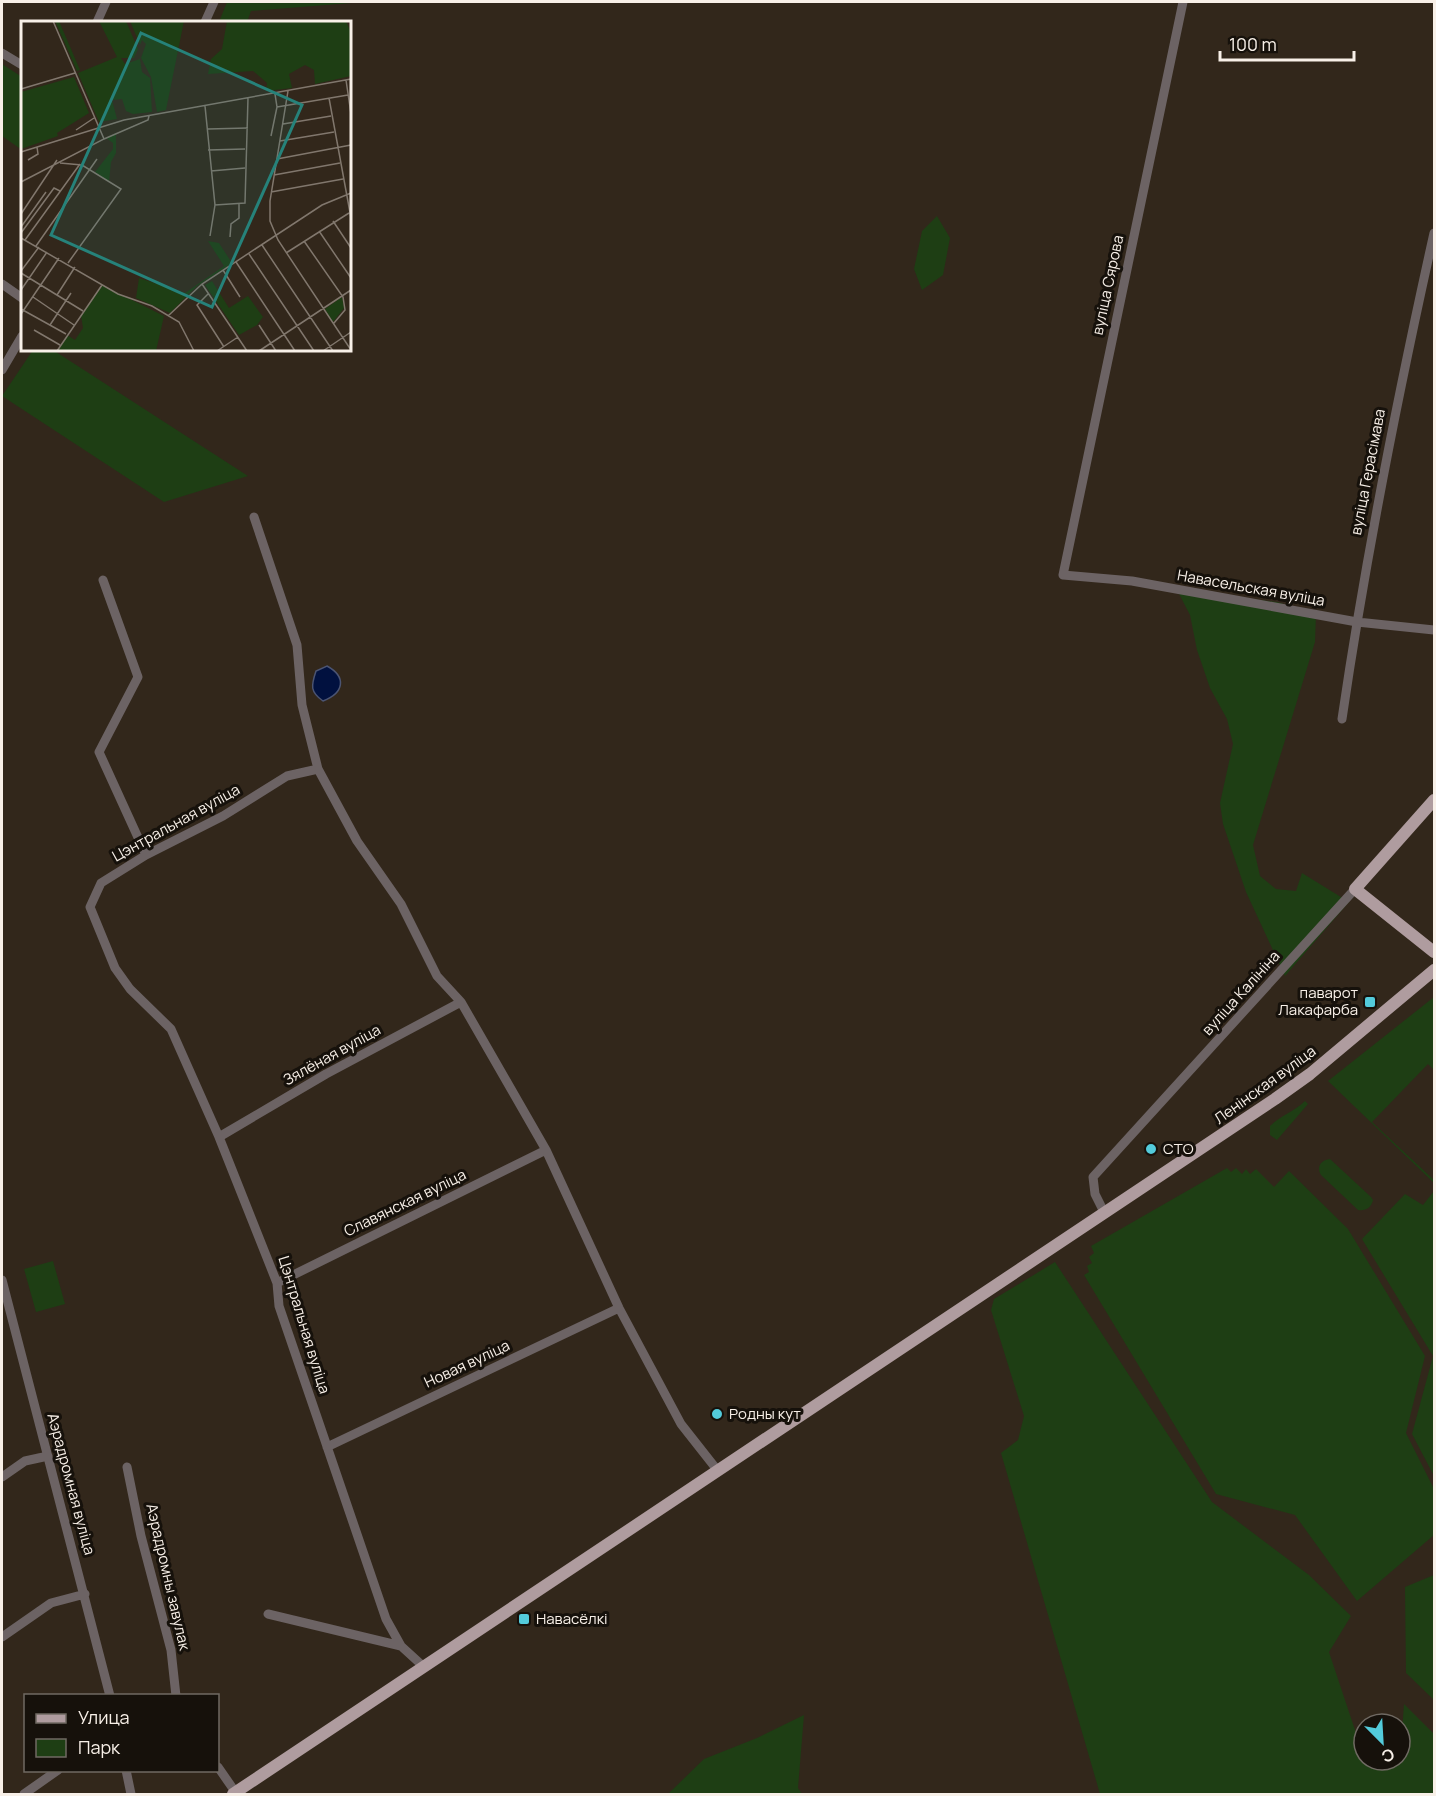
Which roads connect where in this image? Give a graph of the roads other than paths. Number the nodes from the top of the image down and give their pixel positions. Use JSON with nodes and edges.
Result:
{"nodes":[{"id":1,"x":106,"y":2,"type":"edge"},
{"id":2,"x":214,"y":2,"type":"edge"},
{"id":3,"x":1183,"y":2,"type":"edge"},
{"id":4,"x":98,"y":21,"type":"edge"},
{"id":5,"x":205,"y":21,"type":"edge"},
{"id":6,"x":2,"y":53,"type":"edge"},
{"id":7,"x":21,"y":64,"type":"edge"},
{"id":8,"x":1434,"y":233,"type":"edge"},
{"id":9,"x":2,"y":284,"type":"edge"},
{"id":10,"x":21,"y":297,"type":"edge"},
{"id":11,"x":21,"y":338,"type":"edge"},
{"id":12,"x":2,"y":370,"type":"edge"},
{"id":13,"x":254,"y":517,"type":"dead end"},
{"id":14,"x":1063,"y":574,"type":"joint"},
{"id":15,"x":102,"y":580,"type":"dead end"},
{"id":16,"x":1357,"y":622,"type":"junction"},
{"id":17,"x":1434,"y":630,"type":"edge"},
{"id":18,"x":1342,"y":719,"type":"dead end"},
{"id":19,"x":318,"y":769,"type":"junction"},
{"id":20,"x":1434,"y":800,"type":"edge"},
{"id":21,"x":146,"y":855,"type":"junction"},
{"id":22,"x":1355,"y":889,"type":"junction"},
{"id":23,"x":1434,"y":952,"type":"edge"},
{"id":24,"x":1434,"y":970,"type":"edge"},
{"id":25,"x":461,"y":1002,"type":"junction"},
{"id":26,"x":219,"y":1137,"type":"junction"},
{"id":27,"x":546,"y":1150,"type":"junction"},
{"id":28,"x":1104,"y":1212,"type":"junction"},
{"id":29,"x":2,"y":1280,"type":"edge"},
{"id":30,"x":278,"y":1283,"type":"junction"},
{"id":31,"x":619,"y":1308,"type":"junction"},
{"id":32,"x":11,"y":1316,"type":"junction"},
{"id":33,"x":2,"y":1322,"type":"edge"},
{"id":34,"x":327,"y":1447,"type":"junction"},
{"id":35,"x":48,"y":1456,"type":"junction"},
{"id":36,"x":127,"y":1467,"type":"dead end"},
{"id":37,"x":718,"y":1471,"type":"junction"},
{"id":38,"x":2,"y":1477,"type":"edge"},
{"id":39,"x":85,"y":1594,"type":"junction"},
{"id":40,"x":268,"y":1614,"type":"dead end"},
{"id":41,"x":2,"y":1637,"type":"edge"},
{"id":42,"x":401,"y":1646,"type":"junction"},
{"id":43,"x":424,"y":1667,"type":"junction"},
{"id":44,"x":110,"y":1694,"type":"edge"},
{"id":45,"x":176,"y":1694,"type":"edge"},
{"id":46,"x":219,"y":1769,"type":"edge"},
{"id":47,"x":55,"y":1772,"type":"edge"},
{"id":48,"x":126,"y":1772,"type":"edge"},
{"id":49,"x":234,"y":1793,"type":"edge"},
{"id":50,"x":24,"y":1794,"type":"edge"},
{"id":51,"x":131,"y":1794,"type":"edge"}],
"edges":[{"from":1,"to":4,"type":"street"},
{"from":2,"to":5,"type":"street"},
{"from":3,"to":14,"type":"street","name":"вуліца Сярова"},
{"from":6,"to":7,"type":"street"},
{"from":8,"to":16,"type":"street","name":"вуліца Герасімава"},
{"from":9,"to":10,"type":"street"},
{"from":11,"to":12,"type":"street"},
{"from":13,"to":19,"type":"street"},
{"from":14,"to":16,"type":"street","name":"Навасельская вуліца"},
{"from":15,"to":21,"type":"street"},
{"from":16,"to":17,"type":"street","name":"Навасельская вуліца"},
{"from":16,"to":18,"type":"street","name":"вуліца Герасімава"},
{"from":19,"to":21,"type":"street","name":"Цэнтральная вуліца"},
{"from":19,"to":25,"type":"street"},
{"from":20,"to":22,"type":"main road","name":"вуліца Калініна"},
{"from":21,"to":26,"type":"street","name":"Цэнтральная вуліца"},
{"from":22,"to":23,"type":"main road"},
{"from":22,"to":28,"type":"street","name":"вуліца Калініна"},
{"from":24,"to":28,"type":"main road","name":"Ленінская вуліца"},
{"from":25,"to":26,"type":"street","name":"Зялёная вуліца"},
{"from":25,"to":27,"type":"street"},
{"from":26,"to":30,"type":"street","name":"Цэнтральная вуліца"},
{"from":27,"to":30,"type":"street","name":"Славянская вуліца"},
{"from":27,"to":31,"type":"street"},
{"from":28,"to":37,"type":"main road","name":"Ленінская вуліца"},
{"from":29,"to":32,"type":"street","name":"Аэрадромная вуліца"},
{"from":30,"to":34,"type":"street","name":"Цэнтральная вуліца"},
{"from":31,"to":34,"type":"street","name":"Новая вуліца"},
{"from":31,"to":37,"type":"street"},
{"from":32,"to":33,"type":"street"},
{"from":32,"to":35,"type":"street","name":"Аэрадромная вуліца"},
{"from":34,"to":42,"type":"street","name":"Цэнтральная вуліца"},
{"from":35,"to":38,"type":"street"},
{"from":35,"to":39,"type":"street","name":"Аэрадромная вуліца"},
{"from":36,"to":45,"type":"street","name":"Аэрадромны завулак"},
{"from":37,"to":43,"type":"main road"},
{"from":39,"to":41,"type":"street"},
{"from":39,"to":44,"type":"street","name":"Аэрадромная вуліца"},
{"from":40,"to":42,"type":"street"},
{"from":42,"to":43,"type":"street","name":"Цэнтральная вуліца"},
{"from":43,"to":49,"type":"main road"},
{"from":46,"to":49,"type":"street"},
{"from":47,"to":50,"type":"street"},
{"from":48,"to":51,"type":"street"}]}
